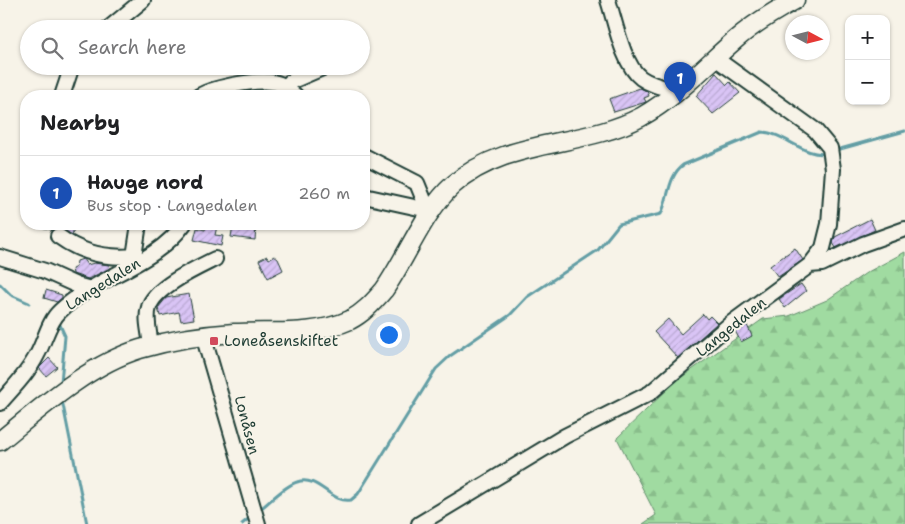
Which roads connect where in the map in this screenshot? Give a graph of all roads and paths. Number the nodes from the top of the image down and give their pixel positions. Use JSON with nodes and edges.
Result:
{"nodes":[{"id":1,"x":143,"y":0,"type":"edge"},
{"id":2,"x":608,"y":0,"type":"edge"},
{"id":3,"x":795,"y":0,"type":"edge"},
{"id":4,"x":119,"y":20,"type":"edge"},
{"id":5,"x":715,"y":58,"type":"junction"},
{"id":6,"x":69,"y":75,"type":"edge"},
{"id":7,"x":306,"y":75,"type":"edge"},
{"id":8,"x":64,"y":90,"type":"edge"},
{"id":9,"x":219,"y":90,"type":"edge"},
{"id":10,"x":283,"y":90,"type":"edge"},
{"id":11,"x":288,"y":90,"type":"edge"},
{"id":12,"x":678,"y":91,"type":"junction"},
{"id":13,"x":370,"y":159,"type":"edge"},
{"id":14,"x":370,"y":197,"type":"edge"},
{"id":15,"x":429,"y":211,"type":"junction"},
{"id":16,"x":905,"y":229,"type":"edge"},
{"id":17,"x":138,"y":230,"type":"edge"},
{"id":18,"x":179,"y":230,"type":"edge"},
{"id":19,"x":58,"y":236,"type":"dead end"},
{"id":20,"x":0,"y":257,"type":"edge"},
{"id":21,"x":215,"y":258,"type":"dead end"},
{"id":22,"x":133,"y":260,"type":"junction"},
{"id":23,"x":810,"y":265,"type":"junction"},
{"id":24,"x":91,"y":289,"type":"junction"},
{"id":25,"x":203,"y":335,"type":"junction"},
{"id":26,"x":151,"y":346,"type":"junction"},
{"id":27,"x":0,"y":403,"type":"edge"},
{"id":28,"x":0,"y":440,"type":"edge"},
{"id":29,"x":258,"y":524,"type":"edge"},
{"id":30,"x":419,"y":524,"type":"edge"}],
"edges":[{"from":1,"to":4,"type":"street"},
{"from":2,"to":12,"type":"street"},
{"from":3,"to":5,"type":"main road"},
{"from":5,"to":12,"type":"main road"},
{"from":5,"to":23,"type":"street","name":"Langedalen"},
{"from":6,"to":8,"type":"street"},
{"from":7,"to":11,"type":"street"},
{"from":9,"to":10,"type":"street"},
{"from":12,"to":15,"type":"main road"},
{"from":13,"to":15,"type":"street"},
{"from":14,"to":15,"type":"street"},
{"from":15,"to":25,"type":"main road"},
{"from":16,"to":23,"type":"street"},
{"from":17,"to":22,"type":"street"},
{"from":18,"to":22,"type":"street","name":"Langedalen"},
{"from":19,"to":22,"type":"street"},
{"from":20,"to":24,"type":"street"},
{"from":21,"to":26,"type":"street"},
{"from":22,"to":24,"type":"street","name":"Langedalen"},
{"from":23,"to":30,"type":"street","name":"Langedalen"},
{"from":24,"to":27,"type":"street","name":"Langedalen"},
{"from":25,"to":26,"type":"main road"},
{"from":25,"to":29,"type":"street","name":"Lonåsen"},
{"from":26,"to":28,"type":"main road"}]}
